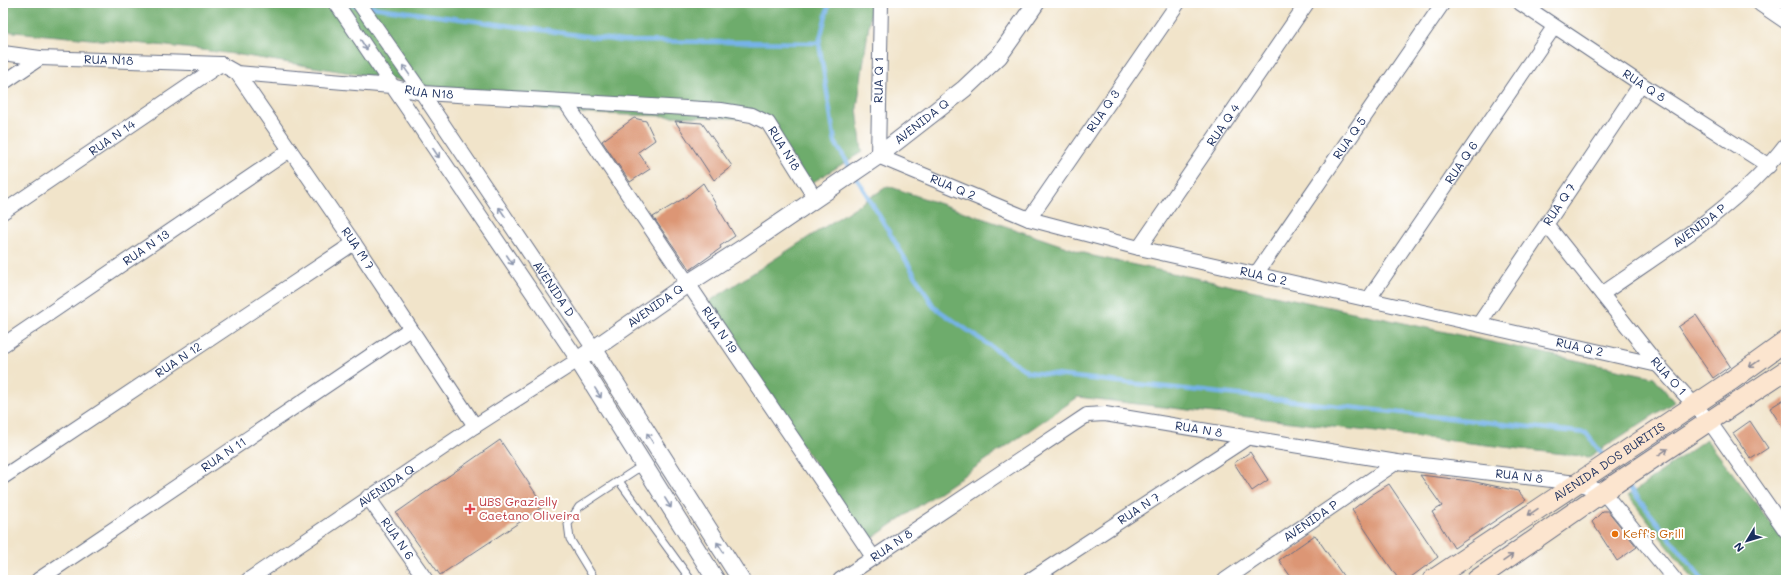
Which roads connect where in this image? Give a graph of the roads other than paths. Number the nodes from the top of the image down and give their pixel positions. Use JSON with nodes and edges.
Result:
{"nodes":[{"id":1,"x":359,"y":3,"type":"edge"},
{"id":2,"x":880,"y":3,"type":"edge"},
{"id":3,"x":1036,"y":3,"type":"edge"},
{"id":4,"x":1178,"y":3,"type":"edge"},
{"id":5,"x":1307,"y":3,"type":"edge"},
{"id":6,"x":1443,"y":3,"type":"edge"},
{"id":7,"x":1520,"y":3,"type":"edge"},
{"id":8,"x":1761,"y":3,"type":"edge"},
{"id":9,"x":339,"y":8,"type":"edge"},
{"id":10,"x":1786,"y":20,"type":"edge"},
{"id":11,"x":1554,"y":26,"type":"junction"},
{"id":12,"x":3,"y":53,"type":"edge"},
{"id":13,"x":40,"y":58,"type":"junction"},
{"id":14,"x":221,"y":64,"type":"junction"},
{"id":15,"x":237,"y":73,"type":"junction"},
{"id":16,"x":3,"y":83,"type":"edge"},
{"id":17,"x":1641,"y":84,"type":"junction"},
{"id":18,"x":391,"y":86,"type":"junction"},
{"id":19,"x":422,"y":94,"type":"junction"},
{"id":20,"x":566,"y":102,"type":"junction"},
{"id":21,"x":1786,"y":144,"type":"edge"},
{"id":22,"x":290,"y":150,"type":"junction"},
{"id":23,"x":878,"y":156,"type":"junction"},
{"id":24,"x":1769,"y":166,"type":"junction"},
{"id":25,"x":815,"y":198,"type":"junction"},
{"id":26,"x":3,"y":212,"type":"edge"},
{"id":27,"x":1029,"y":219,"type":"junction"},
{"id":28,"x":1547,"y":224,"type":"junction"},
{"id":29,"x":354,"y":243,"type":"junction"},
{"id":30,"x":1139,"y":248,"type":"junction"},
{"id":31,"x":1256,"y":274,"type":"junction"},
{"id":32,"x":687,"y":284,"type":"junction"},
{"id":33,"x":1602,"y":294,"type":"junction"},
{"id":34,"x":1368,"y":300,"type":"junction"},
{"id":35,"x":1479,"y":324,"type":"junction"},
{"id":36,"x":410,"y":329,"type":"junction"},
{"id":37,"x":1786,"y":341,"type":"edge"},
{"id":38,"x":3,"y":345,"type":"edge"},
{"id":39,"x":594,"y":350,"type":"junction"},
{"id":40,"x":578,"y":360,"type":"junction"},
{"id":41,"x":1658,"y":365,"type":"junction"},
{"id":42,"x":1786,"y":370,"type":"edge"},
{"id":43,"x":1695,"y":404,"type":"junction"},
{"id":44,"x":1709,"y":421,"type":"junction"},
{"id":45,"x":475,"y":426,"type":"junction"},
{"id":46,"x":1247,"y":438,"type":"junction"},
{"id":47,"x":1397,"y":462,"type":"junction"},
{"id":48,"x":644,"y":465,"type":"junction"},
{"id":49,"x":3,"y":477,"type":"edge"},
{"id":50,"x":619,"y":481,"type":"junction"},
{"id":51,"x":1577,"y":483,"type":"junction"},
{"id":52,"x":1609,"y":488,"type":"junction"},
{"id":53,"x":368,"y":497,"type":"junction"},
{"id":54,"x":1786,"y":531,"type":"edge"},
{"id":55,"x":873,"y":557,"type":"junction"},
{"id":56,"x":688,"y":579,"type":"edge"},
{"id":57,"x":38,"y":580,"type":"edge"},
{"id":58,"x":248,"y":580,"type":"edge"},
{"id":59,"x":426,"y":580,"type":"edge"},
{"id":60,"x":596,"y":580,"type":"edge"},
{"id":61,"x":716,"y":580,"type":"edge"},
{"id":62,"x":742,"y":580,"type":"edge"},
{"id":63,"x":840,"y":580,"type":"edge"},
{"id":64,"x":1030,"y":580,"type":"edge"},
{"id":65,"x":1225,"y":580,"type":"edge"},
{"id":66,"x":1432,"y":580,"type":"edge"},
{"id":67,"x":1476,"y":580,"type":"edge"},
{"id":68,"x":1676,"y":580,"type":"edge"}],
"edges":[{"from":19,"to":1,"type":"street","name":"AVENIDA D","one_way":true},
{"from":2,"to":23,"type":"street","name":"RUA Q 1"},
{"from":3,"to":23,"type":"street","name":"AVENIDA Q"},
{"from":4,"to":27,"type":"street","name":"RUA Q 3"},
{"from":5,"to":30,"type":"street","name":"RUA Q 4"},
{"from":6,"to":31,"type":"street","name":"RUA Q 5"},
{"from":7,"to":11,"type":"street","name":"RUA Q 8"},
{"from":8,"to":10,"type":"street"},
{"from":9,"to":18,"type":"street","name":"AVENIDA D","one_way":true},
{"from":11,"to":17,"type":"street","name":"RUA Q 8"},
{"from":11,"to":34,"type":"street","name":"RUA Q 6"},
{"from":12,"to":13,"type":"street","name":"RUA N18"},
{"from":13,"to":14,"type":"street","name":"RUA N18"},
{"from":13,"to":16,"type":"street"},
{"from":14,"to":15,"type":"street","name":"RUA N18"},
{"from":14,"to":26,"type":"street","name":"RUA N 14"},
{"from":15,"to":18,"type":"street","name":"RUA N18"},
{"from":15,"to":22,"type":"street","name":"RUA M 7"},
{"from":17,"to":24,"type":"street","name":"RUA Q 8"},
{"from":17,"to":28,"type":"street","name":"RUA Q 7"},
{"from":18,"to":19,"type":"street","name":"RUA N18"},
{"from":18,"to":40,"type":"street","name":"AVENIDA D","one_way":true},
{"from":19,"to":20,"type":"street","name":"RUA N18"},
{"from":39,"to":19,"type":"street","name":"AVENIDA D","one_way":true},
{"from":20,"to":25,"type":"street","name":"RUA N18"},
{"from":20,"to":32,"type":"street","name":"RUA N 19"},
{"from":21,"to":24,"type":"street","name":"AVENIDA P"},
{"from":22,"to":29,"type":"street","name":"RUA M 7"},
{"from":22,"to":38,"type":"street","name":"RUA N 13"},
{"from":23,"to":25,"type":"street","name":"AVENIDA Q"},
{"from":23,"to":27,"type":"street","name":"RUA Q 2"},
{"from":24,"to":33,"type":"street","name":"AVENIDA P"},
{"from":25,"to":32,"type":"street","name":"AVENIDA Q"},
{"from":27,"to":30,"type":"street","name":"RUA Q 2"},
{"from":28,"to":33,"type":"street","name":"RUA O 1"},
{"from":28,"to":35,"type":"street","name":"RUA Q 7"},
{"from":29,"to":36,"type":"street","name":"RUA M 7"},
{"from":29,"to":49,"type":"street","name":"RUA N 12"},
{"from":30,"to":31,"type":"street","name":"RUA Q 2"},
{"from":31,"to":34,"type":"street","name":"RUA Q 2"},
{"from":32,"to":39,"type":"street","name":"AVENIDA Q"},
{"from":32,"to":55,"type":"street","name":"RUA N 19"},
{"from":33,"to":41,"type":"street","name":"RUA O 1"},
{"from":34,"to":35,"type":"street","name":"RUA Q 2"},
{"from":35,"to":41,"type":"street","name":"RUA Q 2"},
{"from":36,"to":45,"type":"street","name":"RUA M 7"},
{"from":36,"to":57,"type":"street","name":"RUA N 11"},
{"from":37,"to":43,"type":"main road","name":"AVENIDA DOS BURITIS","one_way":true},
{"from":39,"to":40,"type":"street","name":"AVENIDA Q"},
{"from":62,"to":39,"type":"street","name":"AVENIDA D","one_way":true},
{"from":40,"to":45,"type":"street","name":"AVENIDA Q"},
{"from":40,"to":48,"type":"street","name":"AVENIDA D","one_way":true},
{"from":41,"to":43,"type":"street","name":"RUA O 1"},
{"from":42,"to":44,"type":"main road","name":"AVENIDA DOS BURITIS"},
{"from":43,"to":44,"type":"street","name":"RUA O 1"},
{"from":43,"to":51,"type":"main road","name":"AVENIDA DOS BURITIS"},
{"from":52,"to":44,"type":"main road","name":"AVENIDA DOS BURITIS","one_way":true},
{"from":44,"to":54,"type":"street","name":"RUA O 1"},
{"from":45,"to":53,"type":"street","name":"AVENIDA Q"},
{"from":46,"to":47,"type":"street","name":"RUA N 8"},
{"from":46,"to":55,"type":"street","name":"RUA N 8"},
{"from":46,"to":64,"type":"street","name":"RUA N 7"},
{"from":47,"to":51,"type":"street","name":"RUA N 8"},
{"from":47,"to":65,"type":"street","name":"AVENIDA P"},
{"from":48,"to":50,"type":"lane"},
{"from":48,"to":61,"type":"street","name":"AVENIDA D","one_way":true},
{"from":50,"to":56,"type":"lane"},
{"from":50,"to":60,"type":"lane"},
{"from":51,"to":52,"type":"street","name":"RUA N 8"},
{"from":51,"to":66,"type":"main road","name":"AVENIDA DOS BURITIS","one_way":true},
{"from":67,"to":52,"type":"main road","name":"AVENIDA DOS BURITIS","one_way":true},
{"from":52,"to":68,"type":"street"},
{"from":53,"to":58,"type":"street","name":"AVENIDA Q"},
{"from":53,"to":59,"type":"street","name":"RUA N 6"},
{"from":55,"to":63,"type":"street","name":"RUA N 8"}]}
